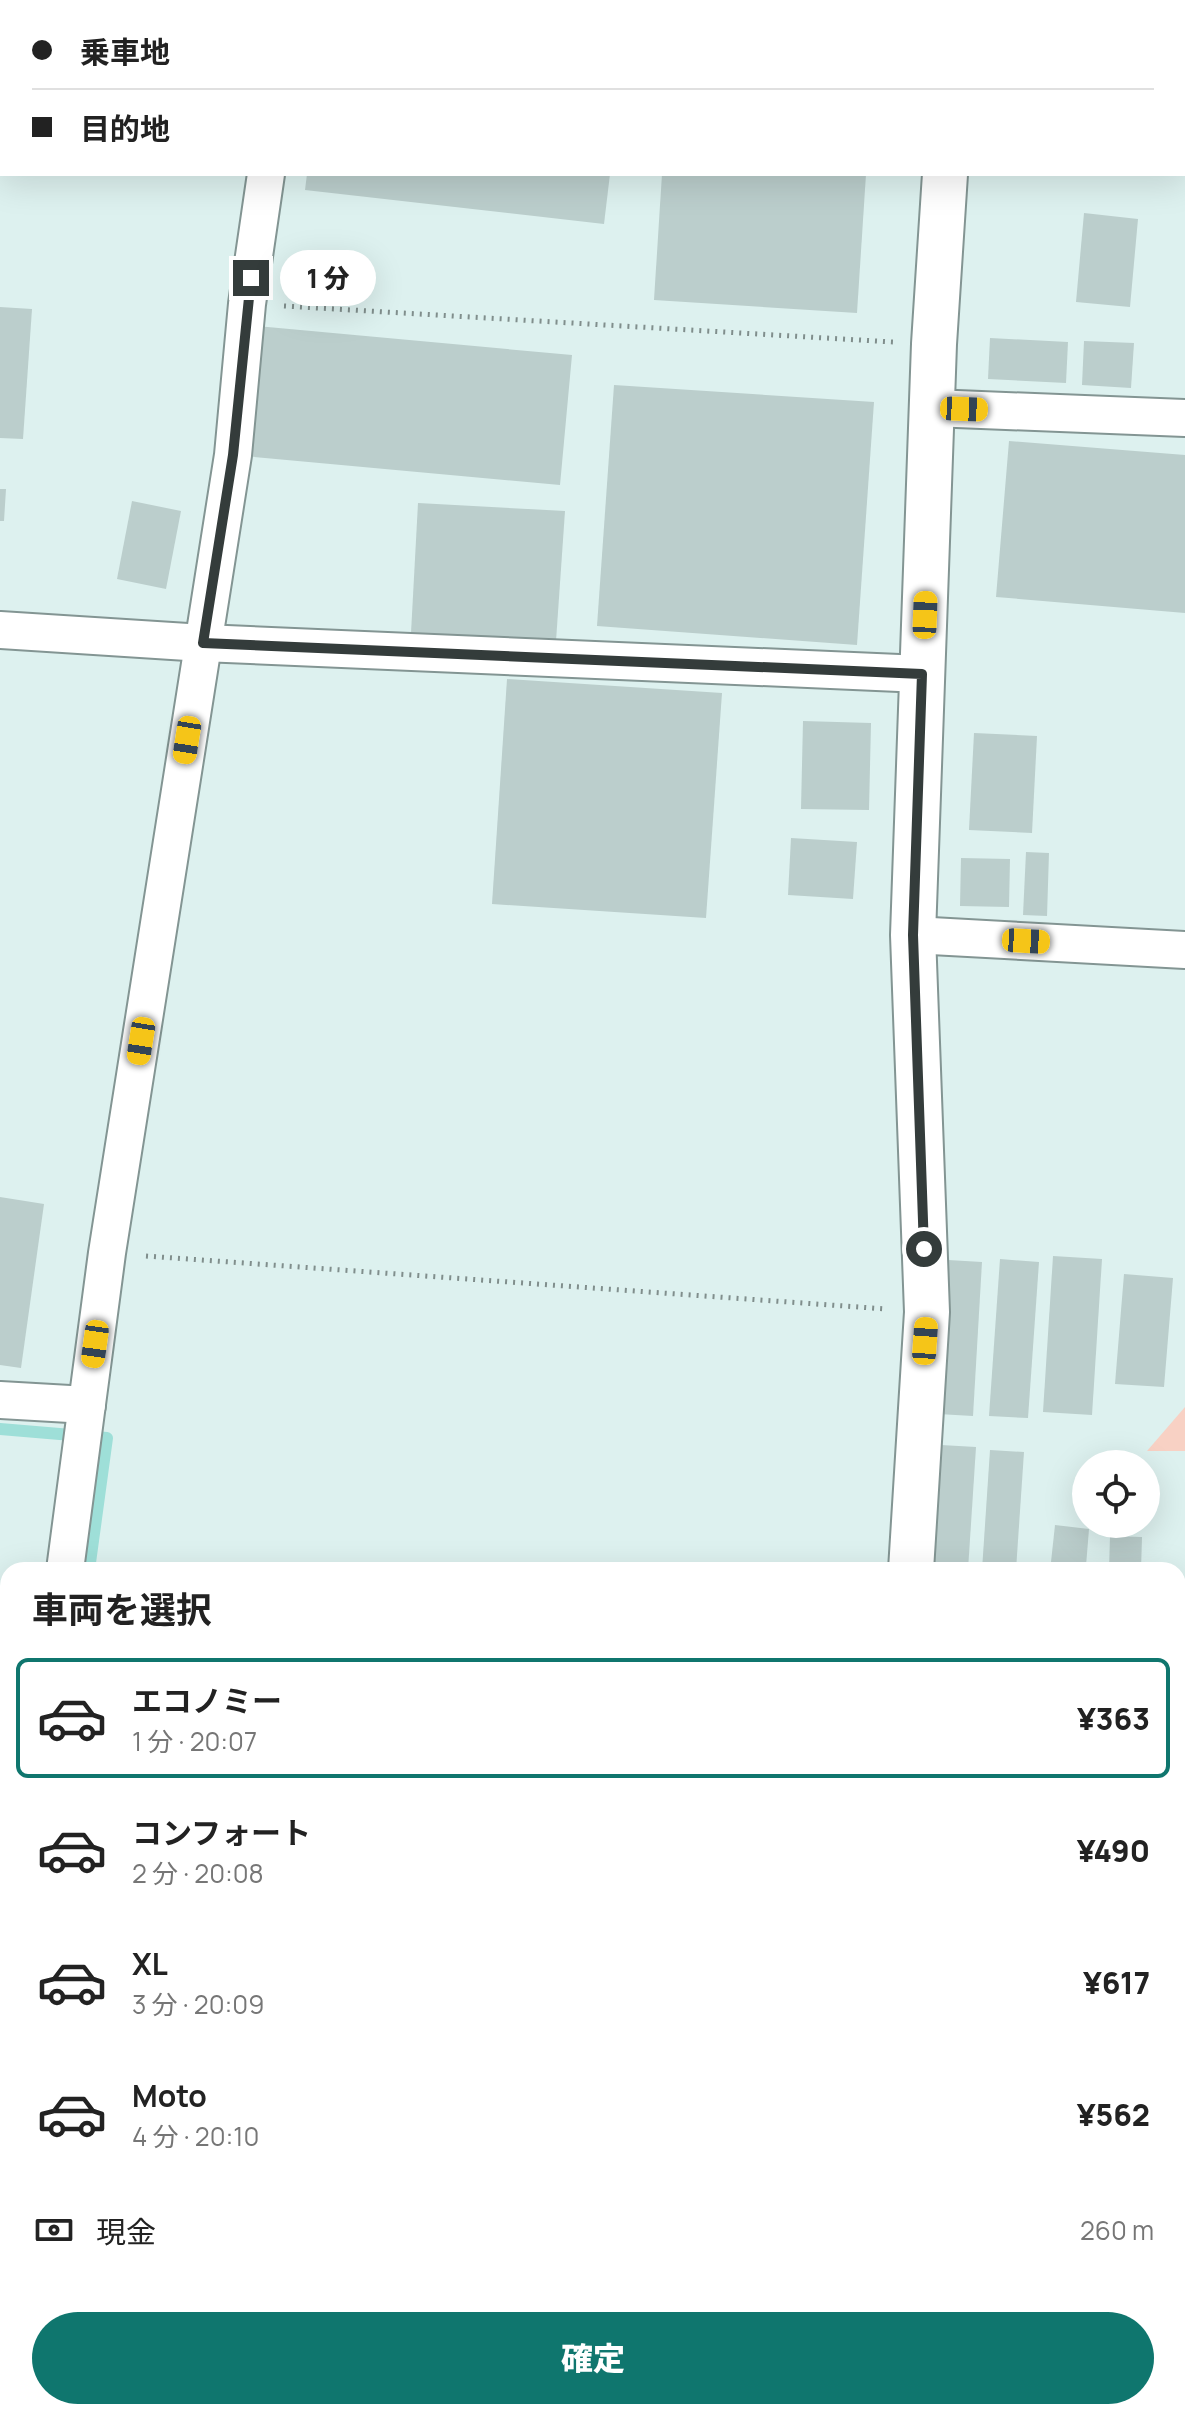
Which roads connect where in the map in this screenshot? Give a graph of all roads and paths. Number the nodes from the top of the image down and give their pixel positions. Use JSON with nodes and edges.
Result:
{"nodes":[{"id":1,"x":266,"y":176,"type":"edge"},
{"id":2,"x":945,"y":176,"type":"edge"},
{"id":3,"x":247,"y":304,"type":"junction"},
{"id":4,"x":934,"y":344,"type":"junction"},
{"id":5,"x":932,"y":408,"type":"junction"},
{"id":6,"x":1185,"y":418,"type":"edge"},
{"id":7,"x":0,"y":630,"type":"edge"},
{"id":8,"x":203,"y":643,"type":"junction"},
{"id":9,"x":922,"y":674,"type":"junction"},
{"id":10,"x":913,"y":935,"type":"junction"},
{"id":11,"x":1185,"y":950,"type":"edge"},
{"id":12,"x":107,"y":1253,"type":"junction"},
{"id":13,"x":927,"y":1312,"type":"junction"},
{"id":14,"x":0,"y":1400,"type":"edge"},
{"id":15,"x":87,"y":1405,"type":"junction"},
{"id":16,"x":66,"y":1562,"type":"edge"},
{"id":17,"x":911,"y":1562,"type":"edge"}],
"edges":[{"from":1,"to":3,"type":"street"},
{"from":2,"to":4,"type":"street"},
{"from":3,"to":4,"type":"path"},
{"from":3,"to":8,"type":"street"},
{"from":4,"to":5,"type":"street"},
{"from":5,"to":6,"type":"street"},
{"from":5,"to":9,"type":"street"},
{"from":7,"to":8,"type":"street"},
{"from":8,"to":9,"type":"street"},
{"from":8,"to":12,"type":"street"},
{"from":9,"to":10,"type":"street"},
{"from":10,"to":11,"type":"street"},
{"from":10,"to":13,"type":"street"},
{"from":12,"to":13,"type":"path"},
{"from":12,"to":15,"type":"street"},
{"from":13,"to":17,"type":"street"},
{"from":14,"to":15,"type":"street"},
{"from":15,"to":16,"type":"street"}]}
